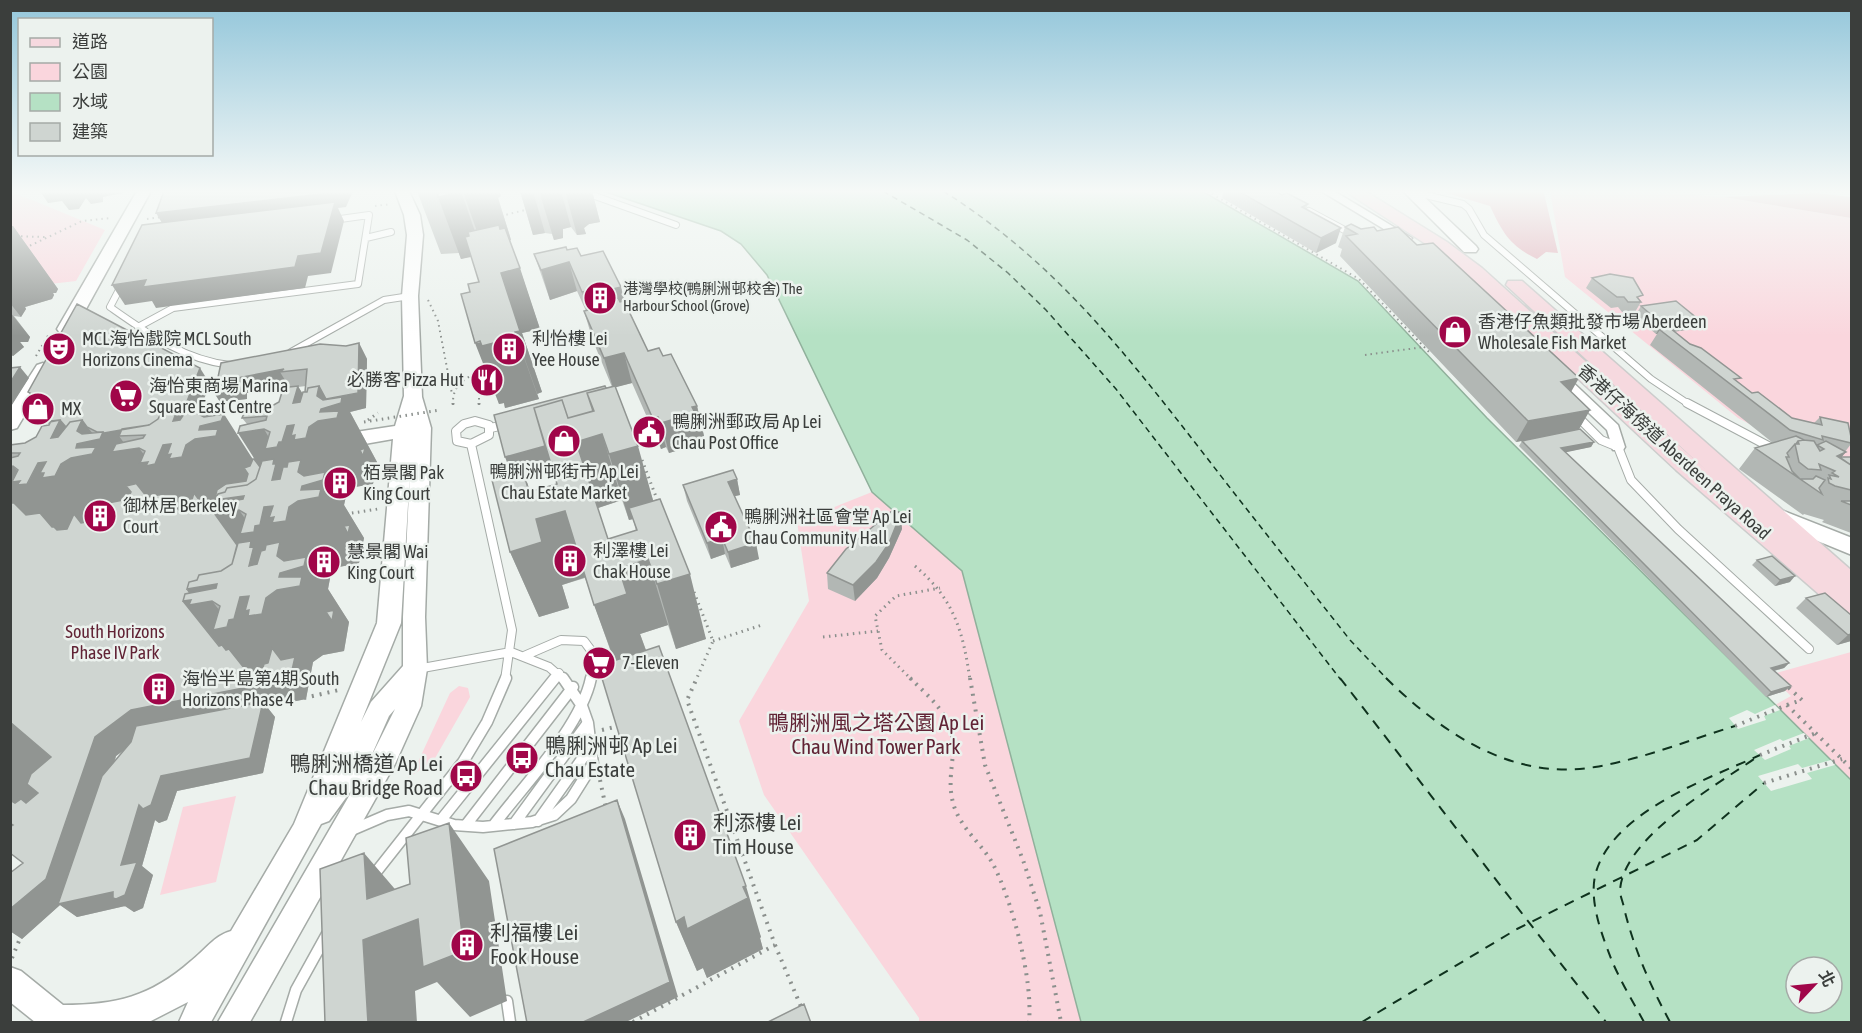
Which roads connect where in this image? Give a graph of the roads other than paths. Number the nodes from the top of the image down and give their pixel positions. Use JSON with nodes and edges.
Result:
{"nodes":[{"id":1,"x":117,"y":239,"type":"edge"},
{"id":2,"x":366,"y":239,"type":"edge"},
{"id":3,"x":415,"y":239,"type":"edge"},
{"id":4,"x":1403,"y":239,"type":"edge"},
{"id":5,"x":1430,"y":239,"type":"edge"},
{"id":6,"x":1454,"y":239,"type":"edge"},
{"id":7,"x":1459,"y":239,"type":"edge"},
{"id":8,"x":1489,"y":239,"type":"edge"},
{"id":9,"x":1470,"y":249,"type":"junction"},
{"id":10,"x":1423,"y":251,"type":"edge"},
{"id":11,"x":124,"y":279,"type":"edge"},
{"id":12,"x":418,"y":296,"type":"junction"},
{"id":13,"x":138,"y":327,"type":"junction"},
{"id":14,"x":283,"y":355,"type":"edge"},
{"id":15,"x":241,"y":364,"type":"edge"},
{"id":16,"x":1551,"y":369,"type":"edge"},
{"id":17,"x":1570,"y":408,"type":"edge"},
{"id":18,"x":1601,"y":417,"type":"junction"},
{"id":19,"x":14,"y":420,"type":"edge"},
{"id":20,"x":520,"y":420,"type":"edge"},
{"id":21,"x":1581,"y":420,"type":"junction"},
{"id":22,"x":491,"y":428,"type":"junction"},
{"id":23,"x":412,"y":429,"type":"junction"},
{"id":24,"x":10,"y":434,"type":"edge"},
{"id":25,"x":471,"y":444,"type":"junction"},
{"id":26,"x":320,"y":445,"type":"edge"},
{"id":27,"x":1618,"y":447,"type":"junction"},
{"id":28,"x":1777,"y":451,"type":"edge"},
{"id":29,"x":1770,"y":514,"type":"junction"},
{"id":30,"x":1851,"y":547,"type":"edge"},
{"id":31,"x":1851,"y":585,"type":"edge"},
{"id":32,"x":1851,"y":608,"type":"edge"},
{"id":33,"x":1809,"y":649,"type":"dead end"},
{"id":34,"x":511,"y":652,"type":"junction"},
{"id":35,"x":524,"y":656,"type":"junction"},
{"id":36,"x":415,"y":669,"type":"junction"},
{"id":37,"x":559,"y":673,"type":"junction"},
{"id":38,"x":573,"y":687,"type":"junction"},
{"id":39,"x":581,"y":707,"type":"junction"},
{"id":40,"x":588,"y":729,"type":"junction"},
{"id":41,"x":423,"y":815,"type":"junction"},
{"id":42,"x":441,"y":820,"type":"junction"},
{"id":43,"x":514,"y":824,"type":"junction"},
{"id":44,"x":466,"y":825,"type":"junction"},
{"id":45,"x":493,"y":826,"type":"junction"},
{"id":46,"x":305,"y":831,"type":"junction"},
{"id":47,"x":342,"y":834,"type":"junction"},
{"id":48,"x":366,"y":885,"type":"edge"},
{"id":49,"x":252,"y":922,"type":"junction"},
{"id":50,"x":330,"y":928,"type":"edge"},
{"id":51,"x":13,"y":965,"type":"edge"},
{"id":52,"x":507,"y":1001,"type":"dead end"},
{"id":53,"x":58,"y":1022,"type":"edge"},
{"id":54,"x":194,"y":1023,"type":"edge"},
{"id":55,"x":233,"y":1023,"type":"edge"},
{"id":56,"x":286,"y":1023,"type":"edge"},
{"id":57,"x":510,"y":1023,"type":"edge"}],
"edges":[{"from":1,"to":19,"type":"main road"},
{"from":2,"to":13,"type":"lane"},
{"from":3,"to":12,"type":"main road"},
{"from":4,"to":10,"type":"street"},
{"from":5,"to":32,"type":"main road","name":"香港仔海傍道 Aberdeen Praya Road"},
{"from":6,"to":9,"type":"main road","name":"香港仔海傍道 Aberdeen Praya Road"},
{"from":7,"to":9,"type":"main road"},
{"from":8,"to":28,"type":"lane"},
{"from":9,"to":29,"type":"main road","name":"香港仔海傍道 Aberdeen Praya Road"},
{"from":11,"to":13,"type":"lane"},
{"from":12,"to":14,"type":"lane"},
{"from":12,"to":23,"type":"main road"},
{"from":13,"to":15,"type":"lane"},
{"from":16,"to":18,"type":"street"},
{"from":17,"to":21,"type":"lane"},
{"from":18,"to":21,"type":"lane"},
{"from":18,"to":27,"type":"street"},
{"from":19,"to":24,"type":"main road"},
{"from":20,"to":22,"type":"lane"},
{"from":21,"to":27,"type":"lane"},
{"from":22,"to":25,"type":"lane"},
{"from":22,"to":25,"type":"lane"},
{"from":23,"to":26,"type":"main road"},
{"from":23,"to":36,"type":"main road"},
{"from":23,"to":46,"type":"main road"},
{"from":25,"to":34,"type":"lane"},
{"from":27,"to":33,"type":"lane"},
{"from":29,"to":30,"type":"main road"},
{"from":29,"to":31,"type":"main road","name":"香港仔海傍道 Aberdeen Praya Road"},
{"from":34,"to":35,"type":"lane"},
{"from":34,"to":36,"type":"lane"},
{"from":34,"to":41,"type":"lane"},
{"from":35,"to":37,"type":"lane"},
{"from":35,"to":39,"type":"lane"},
{"from":36,"to":46,"type":"main road"},
{"from":36,"to":47,"type":"main road"},
{"from":37,"to":38,"type":"lane"},
{"from":37,"to":42,"type":"lane"},
{"from":38,"to":39,"type":"lane"},
{"from":38,"to":44,"type":"lane"},
{"from":39,"to":40,"type":"lane"},
{"from":39,"to":45,"type":"lane"},
{"from":40,"to":43,"type":"lane"},
{"from":40,"to":43,"type":"lane"},
{"from":41,"to":42,"type":"lane"},
{"from":41,"to":47,"type":"lane"},
{"from":41,"to":48,"type":"lane"},
{"from":42,"to":44,"type":"lane"},
{"from":43,"to":45,"type":"lane"},
{"from":44,"to":45,"type":"lane"},
{"from":46,"to":49,"type":"main road"},
{"from":47,"to":55,"type":"main road"},
{"from":49,"to":53,"type":"main road"},
{"from":49,"to":54,"type":"main road"},
{"from":50,"to":56,"type":"lane"},
{"from":51,"to":53,"type":"main road"},
{"from":52,"to":57,"type":"lane"}]}
